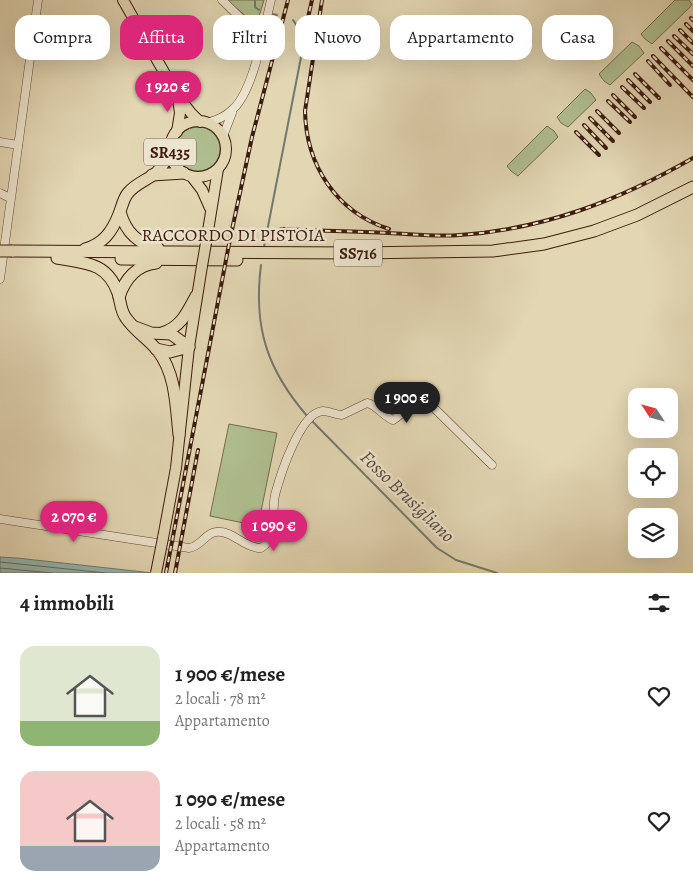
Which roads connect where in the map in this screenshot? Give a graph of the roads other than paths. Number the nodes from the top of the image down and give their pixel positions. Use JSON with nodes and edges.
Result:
{"nodes":[{"id":1,"x":38,"y":0,"type":"edge"},
{"id":2,"x":123,"y":0,"type":"edge"},
{"id":3,"x":222,"y":0,"type":"edge"},
{"id":4,"x":271,"y":0,"type":"edge"},
{"id":5,"x":237,"y":15,"type":"edge"},
{"id":6,"x":267,"y":15,"type":"edge"},
{"id":7,"x":255,"y":60,"type":"edge"},
{"id":8,"x":177,"y":95,"type":"junction"},
{"id":9,"x":233,"y":110,"type":"junction"},
{"id":10,"x":203,"y":122,"type":"junction"},
{"id":11,"x":177,"y":132,"type":"junction"},
{"id":12,"x":222,"y":136,"type":"junction"},
{"id":13,"x":0,"y":142,"type":"edge"},
{"id":14,"x":18,"y":146,"type":"junction"},
{"id":15,"x":170,"y":152,"type":"junction"},
{"id":16,"x":218,"y":169,"type":"junction"},
{"id":17,"x":188,"y":175,"type":"junction"},
{"id":18,"x":152,"y":176,"type":"junction"},
{"id":19,"x":693,"y":187,"type":"edge"},
{"id":20,"x":0,"y":193,"type":"edge"},
{"id":21,"x":693,"y":194,"type":"edge"},
{"id":22,"x":10,"y":198,"type":"junction"},
{"id":23,"x":211,"y":209,"type":"junction"},
{"id":24,"x":120,"y":212,"type":"junction"},
{"id":25,"x":2,"y":237,"type":"edge"},
{"id":26,"x":68,"y":252,"type":"junction"},
{"id":27,"x":6,"y":255,"type":"edge"},
{"id":28,"x":180,"y":256,"type":"junction"},
{"id":29,"x":57,"y":258,"type":"junction"},
{"id":30,"x":0,"y":279,"type":"edge"},
{"id":31,"x":196,"y":296,"type":"junction"},
{"id":32,"x":120,"y":297,"type":"junction"},
{"id":33,"x":134,"y":326,"type":"junction"},
{"id":34,"x":162,"y":333,"type":"junction"},
{"id":35,"x":189,"y":347,"type":"junction"},
{"id":36,"x":156,"y":349,"type":"junction"},
{"id":37,"x":180,"y":435,"type":"junction"},
{"id":38,"x":492,"y":465,"type":"dead end"},
{"id":39,"x":0,"y":519,"type":"edge"},
{"id":40,"x":156,"y":573,"type":"edge"}],
"edges":[{"from":1,"to":14,"type":"street"},
{"from":2,"to":8,"type":"main road","number":"SR435"},
{"from":3,"to":5,"type":"street"},
{"from":4,"to":6,"type":"street"},
{"from":7,"to":9,"type":"street"},
{"from":8,"to":10,"type":"main road","number":"SR435"},
{"from":8,"to":11,"type":"main road","number":"SR435"},
{"from":9,"to":10,"type":"street"},
{"from":9,"to":12,"type":"street"},
{"from":10,"to":11,"type":"main road","number":"SR435"},
{"from":10,"to":12,"type":"main road","number":"SR435"},
{"from":11,"to":15,"type":"main road","number":"SR435"},
{"from":12,"to":16,"type":"main road","number":"SR435"},
{"from":13,"to":14,"type":"street"},
{"from":14,"to":22,"type":"street"},
{"from":15,"to":17,"type":"main road","number":"SR435"},
{"from":15,"to":18,"type":"highway"},
{"from":16,"to":17,"type":"main road","number":"SR435"},
{"from":16,"to":23,"type":"main road","number":"SR435"},
{"from":17,"to":18,"type":"highway"},
{"from":17,"to":23,"type":"main road","number":"SR435"},
{"from":18,"to":24,"type":"highway"},
{"from":19,"to":28,"type":"highway","name":"RACCORDO DI PISTOIA","number":"SS716"},
{"from":20,"to":22,"type":"street"},
{"from":21,"to":28,"type":"highway","name":"RACCORDO DI PISTOIA","number":"SS716"},
{"from":22,"to":25,"type":"street"},
{"from":23,"to":31,"type":"main road","number":"SR435","bridge":true},
{"from":24,"to":26,"type":"highway"},
{"from":24,"to":28,"type":"highway"},
{"from":25,"to":30,"type":"street"},
{"from":26,"to":27,"type":"highway","name":"RACCORDO DI PISTOIA","number":"SS716"},
{"from":26,"to":28,"type":"highway","name":"RACCORDO DI PISTOIA","number":"SS716"},
{"from":27,"to":29,"type":"highway","name":"RACCORDO DI PISTOIA","number":"SS716"},
{"from":28,"to":29,"type":"highway","name":"RACCORDO DI PISTOIA","number":"SS716"},
{"from":28,"to":32,"type":"highway"},
{"from":29,"to":32,"type":"highway"},
{"from":31,"to":34,"type":"highway"},
{"from":31,"to":35,"type":"main road","number":"SR435"},
{"from":32,"to":33,"type":"highway"},
{"from":33,"to":34,"type":"highway"},
{"from":33,"to":36,"type":"highway"},
{"from":34,"to":35,"type":"highway"},
{"from":35,"to":36,"type":"highway"},
{"from":35,"to":37,"type":"main road","number":"SR435"},
{"from":36,"to":37,"type":"highway"},
{"from":37,"to":40,"type":"main road","number":"SR435","bridge":true},
{"from":38,"to":39,"type":"street"}]}
